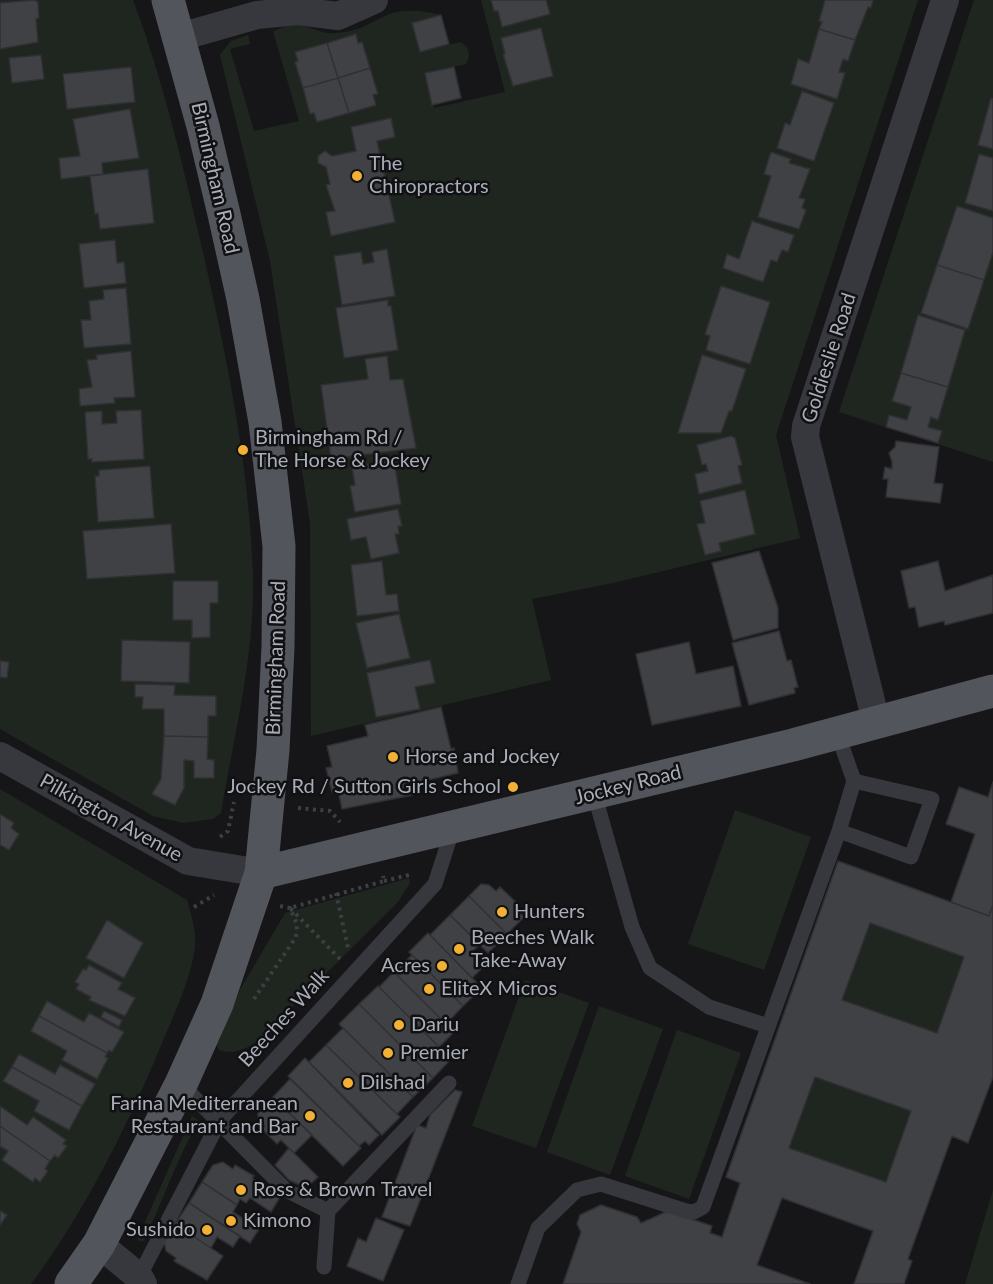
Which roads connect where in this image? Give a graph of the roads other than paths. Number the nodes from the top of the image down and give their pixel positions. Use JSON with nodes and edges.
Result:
{"nodes":[{"id":1,"x":168,"y":0,"type":"edge"},
{"id":2,"x":374,"y":0,"type":"edge"},
{"id":3,"x":945,"y":0,"type":"edge"},
{"id":4,"x":180,"y":37,"type":"junction"},
{"id":5,"x":993,"y":691,"type":"edge"},
{"id":6,"x":876,"y":722,"type":"junction"},
{"id":7,"x":837,"y":732,"type":"junction"},
{"id":8,"x":0,"y":756,"type":"edge"},
{"id":9,"x":854,"y":781,"type":"junction"},
{"id":10,"x":594,"y":793,"type":"junction"},
{"id":11,"x":453,"y":828,"type":"junction"},
{"id":12,"x":839,"y":831,"type":"junction"},
{"id":13,"x":261,"y":873,"type":"junction"},
{"id":14,"x":768,"y":1026,"type":"junction"},
{"id":15,"x":449,"y":1083,"type":"dead end"},
{"id":16,"x":181,"y":1084,"type":"junction"},
{"id":17,"x":220,"y":1120,"type":"junction"},
{"id":18,"x":328,"y":1211,"type":"junction"},
{"id":19,"x":99,"y":1244,"type":"junction"},
{"id":20,"x":324,"y":1267,"type":"dead end"},
{"id":21,"x":141,"y":1280,"type":"edge"},
{"id":22,"x":71,"y":1284,"type":"edge"},
{"id":23,"x":518,"y":1284,"type":"edge"}],
"edges":[{"from":1,"to":4,"type":"main road","name":"Birmingham Road"},
{"from":2,"to":4,"type":"street"},
{"from":3,"to":6,"type":"street","name":"Goldieslie Road"},
{"from":4,"to":13,"type":"main road","name":"Birmingham Road"},
{"from":5,"to":6,"type":"main road","name":"Jockey Road"},
{"from":6,"to":7,"type":"main road","name":"Jockey Road"},
{"from":7,"to":9,"type":"lane"},
{"from":7,"to":10,"type":"main road","name":"Jockey Road"},
{"from":8,"to":13,"type":"street","name":"Pilkington Avenue"},
{"from":9,"to":12,"type":"lane"},
{"from":9,"to":12,"type":"lane"},
{"from":10,"to":11,"type":"main road","name":"Jockey Road"},
{"from":10,"to":14,"type":"lane"},
{"from":11,"to":13,"type":"main road","name":"Jockey Road"},
{"from":11,"to":17,"type":"lane","name":"Beeches Walk"},
{"from":12,"to":14,"type":"lane"},
{"from":13,"to":16,"type":"main road","name":"Birmingham Road"},
{"from":14,"to":23,"type":"lane"},
{"from":15,"to":18,"type":"lane"},
{"from":16,"to":17,"type":"lane"},
{"from":16,"to":19,"type":"main road","name":"Birmingham Road"},
{"from":17,"to":18,"type":"lane"},
{"from":17,"to":21,"type":"lane","name":"Beeches Walk"},
{"from":18,"to":20,"type":"lane"},
{"from":19,"to":21,"type":"street"},
{"from":19,"to":22,"type":"main road","name":"Birmingham Road"}]}
